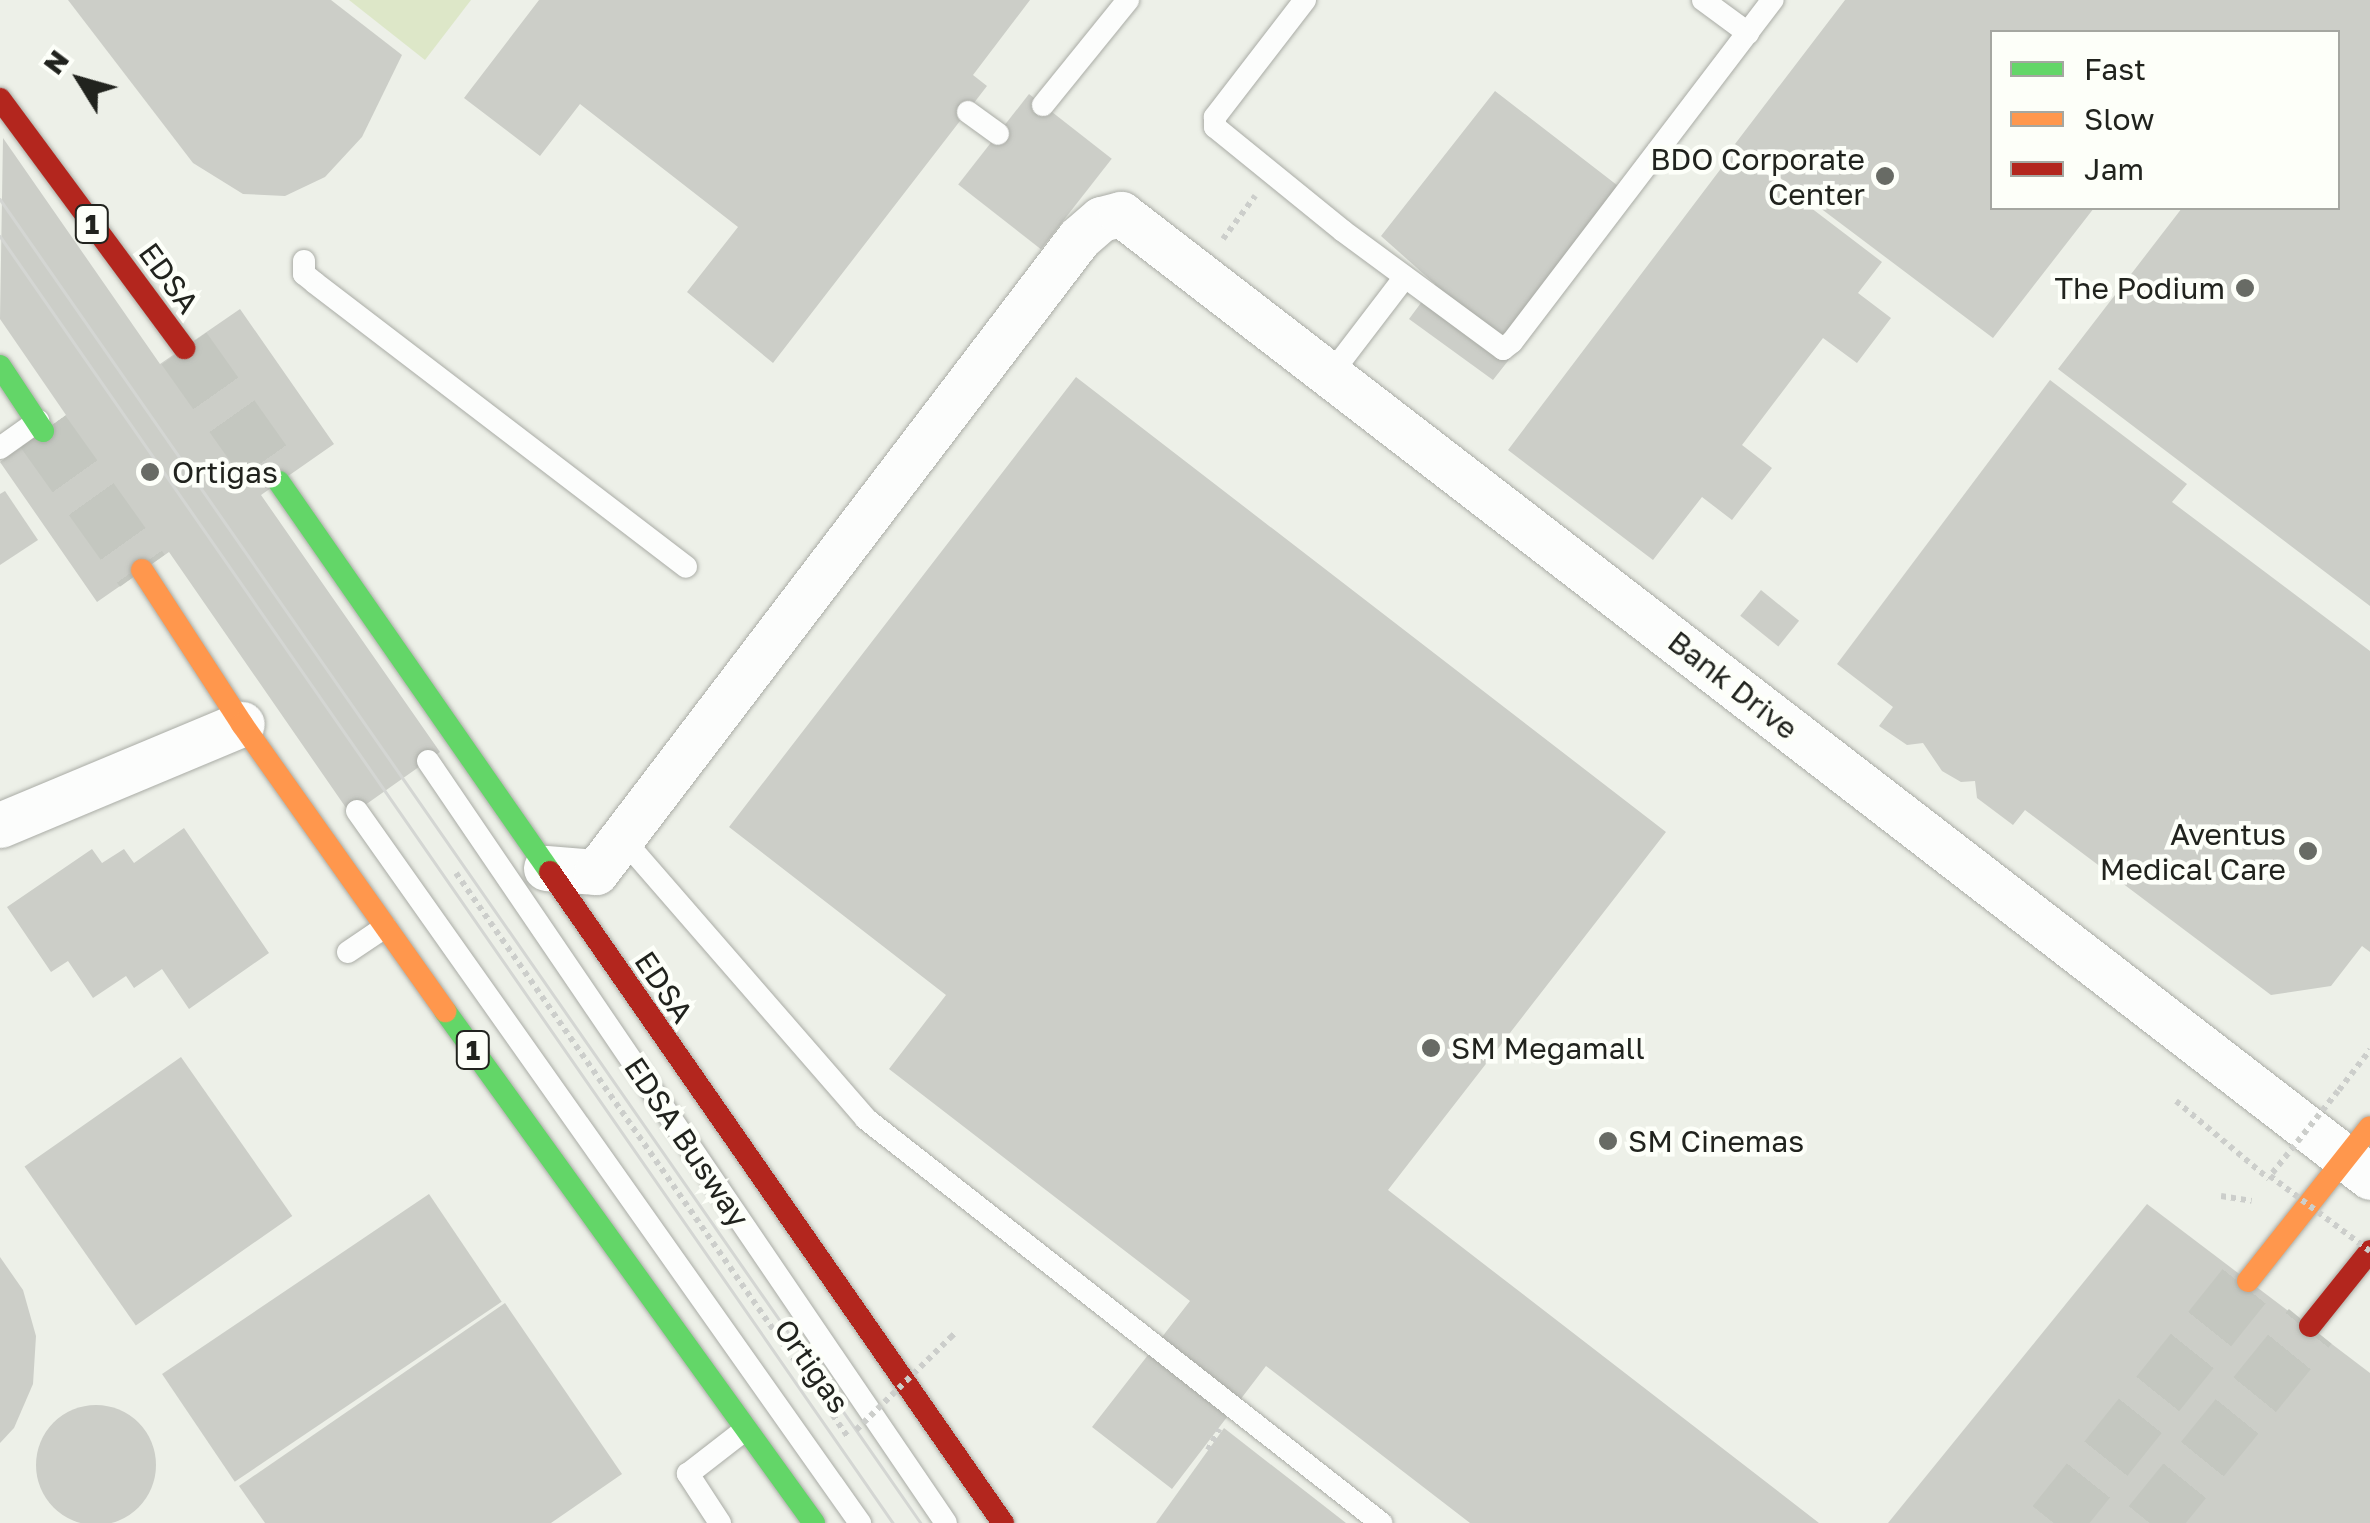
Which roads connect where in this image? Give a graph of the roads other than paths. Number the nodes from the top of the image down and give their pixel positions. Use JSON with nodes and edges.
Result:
{"nodes":[{"id":1,"x":1128,"y":0,"type":"edge"},
{"id":2,"x":1305,"y":0,"type":"edge"},
{"id":3,"x":1703,"y":0,"type":"edge"},
{"id":4,"x":1773,"y":0,"type":"edge"},
{"id":5,"x":1748,"y":33,"type":"junction"},
{"id":6,"x":0,"y":100,"type":"edge"},
{"id":7,"x":1044,"y":104,"type":"dead end"},
{"id":8,"x":968,"y":112,"type":"dead end"},
{"id":9,"x":998,"y":134,"type":"dead end"},
{"id":10,"x":304,"y":261,"type":"dead end"},
{"id":11,"x":1404,"y":278,"type":"junction"},
{"id":12,"x":184,"y":348,"type":"tunnel mouth"},
{"id":13,"x":0,"y":366,"type":"edge"},
{"id":14,"x":1330,"y":374,"type":"junction"},
{"id":15,"x":41,"y":426,"type":"joint"},
{"id":16,"x":0,"y":448,"type":"edge"},
{"id":17,"x":279,"y":482,"type":"tunnel mouth"},
{"id":18,"x":686,"y":567,"type":"dead end"},
{"id":19,"x":142,"y":570,"type":"tunnel mouth"},
{"id":20,"x":242,"y":724,"type":"junction"},
{"id":21,"x":428,"y":761,"type":"dead end"},
{"id":22,"x":356,"y":811,"type":"dead end"},
{"id":23,"x":0,"y":825,"type":"edge"},
{"id":24,"x":622,"y":838,"type":"junction"},
{"id":25,"x":546,"y":868,"type":"junction"},
{"id":26,"x":385,"y":927,"type":"junction"},
{"id":27,"x":348,"y":952,"type":"dead end"},
{"id":28,"x":2362,"y":1154,"type":"edge"},
{"id":29,"x":2370,"y":1251,"type":"edge"},
{"id":30,"x":2248,"y":1281,"type":"tunnel mouth"},
{"id":31,"x":2310,"y":1326,"type":"tunnel mouth"},
{"id":32,"x":746,"y":1429,"type":"junction"},
{"id":33,"x":720,"y":1523,"type":"edge"},
{"id":34,"x":814,"y":1523,"type":"edge"},
{"id":35,"x":860,"y":1523,"type":"edge"},
{"id":36,"x":946,"y":1523,"type":"edge"},
{"id":37,"x":1003,"y":1523,"type":"edge"},
{"id":38,"x":1382,"y":1523,"type":"edge"}],
"edges":[{"from":1,"to":7,"type":"lane"},
{"from":2,"to":11,"type":"lane"},
{"from":3,"to":5,"type":"lane"},
{"from":4,"to":5,"type":"lane"},
{"from":5,"to":11,"type":"lane"},
{"from":6,"to":12,"type":"main road","name":"EDSA","number":"1"},
{"from":8,"to":9,"type":"lane"},
{"from":10,"to":18,"type":"lane"},
{"from":11,"to":14,"type":"lane"},
{"from":13,"to":15,"type":"main road"},
{"from":14,"to":24,"type":"street","name":"Bank Drive"},
{"from":14,"to":28,"type":"street","name":"Bank Drive"},
{"from":15,"to":16,"type":"lane"},
{"from":17,"to":25,"type":"main road","name":"EDSA"},
{"from":19,"to":20,"type":"main road","number":"1"},
{"from":20,"to":23,"type":"street"},
{"from":20,"to":26,"type":"main road","number":"1"},
{"from":21,"to":36,"type":"lane","name":"EDSA Busway"},
{"from":22,"to":35,"type":"lane"},
{"from":24,"to":25,"type":"street"},
{"from":24,"to":38,"type":"lane"},
{"from":25,"to":37,"type":"main road","name":"EDSA"},
{"from":26,"to":27,"type":"lane"},
{"from":26,"to":32,"type":"main road","number":"1"},
{"from":28,"to":30,"type":"main road"},
{"from":29,"to":31,"type":"main road"},
{"from":32,"to":33,"type":"lane"},
{"from":32,"to":34,"type":"main road","number":"1"}]}
